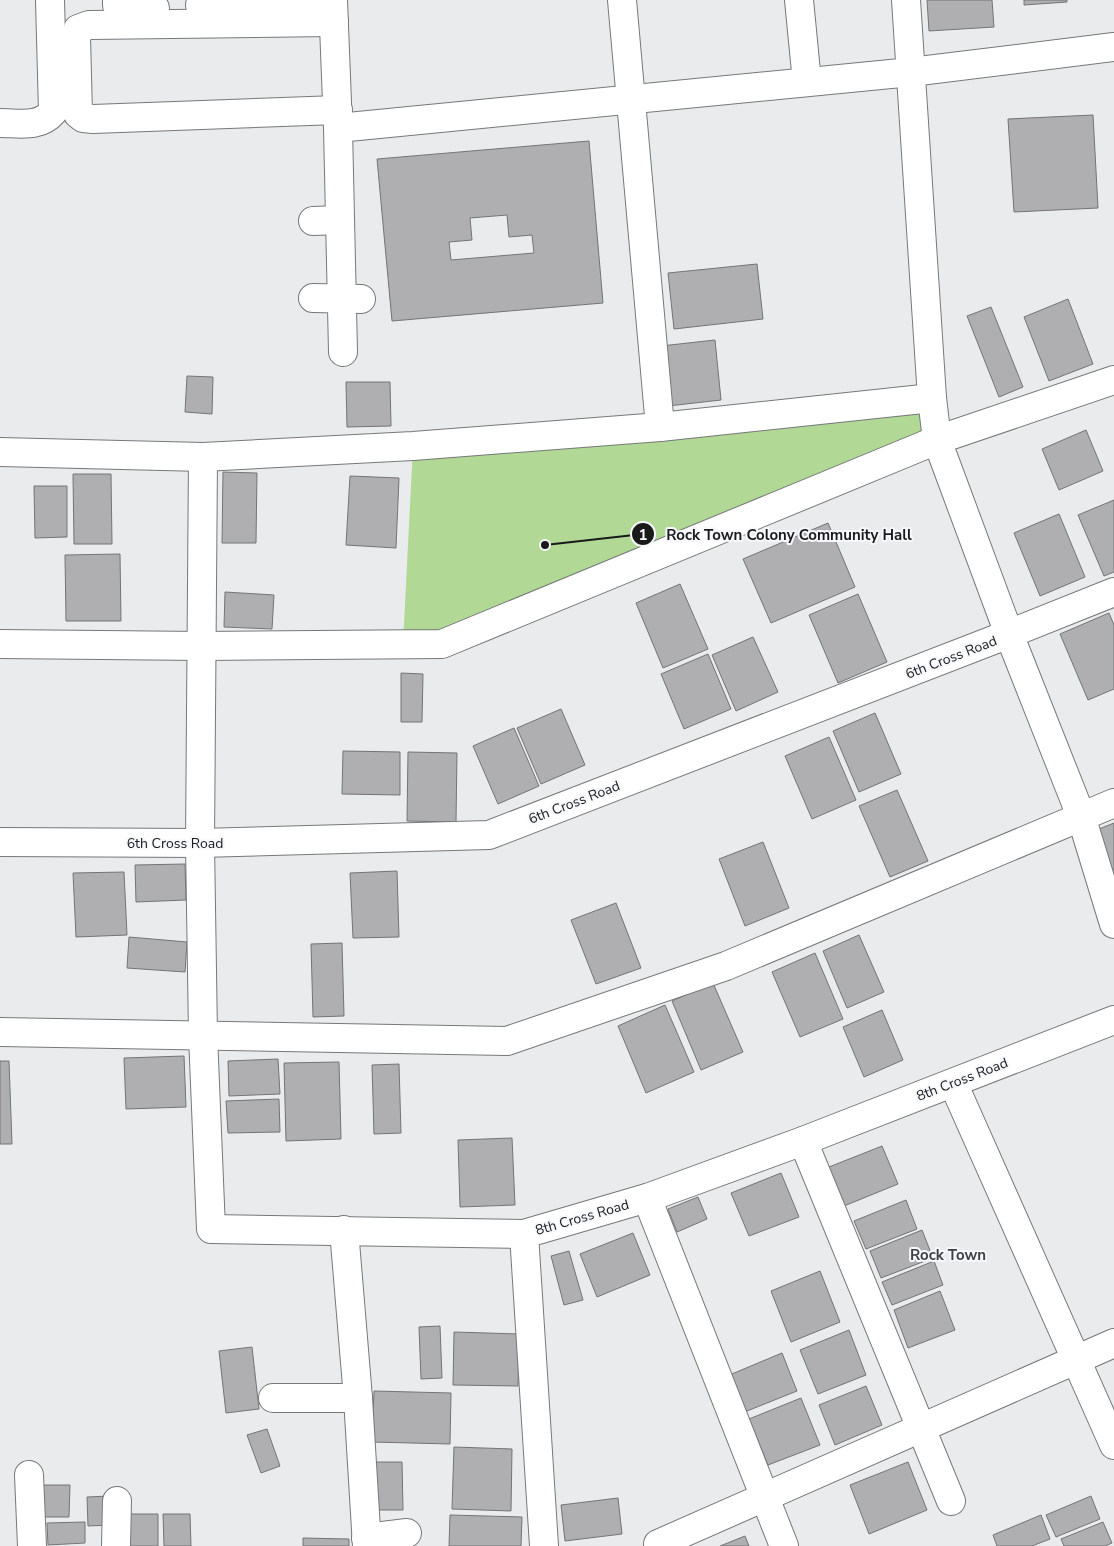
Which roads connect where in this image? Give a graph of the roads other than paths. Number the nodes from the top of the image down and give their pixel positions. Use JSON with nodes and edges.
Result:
{"nodes":[{"id":1,"x":50,"y":0,"type":"edge"},
{"id":2,"x":117,"y":0,"type":"edge"},
{"id":3,"x":309,"y":0,"type":"edge"},
{"id":4,"x":622,"y":0,"type":"edge"},
{"id":5,"x":799,"y":0,"type":"edge"},
{"id":6,"x":906,"y":0,"type":"edge"},
{"id":7,"x":333,"y":11,"type":"edge"},
{"id":8,"x":1114,"y":47,"type":"edge"},
{"id":9,"x":910,"y":72,"type":"junction"},
{"id":10,"x":807,"y":82,"type":"junction"},
{"id":11,"x":631,"y":100,"type":"junction"},
{"id":12,"x":338,"y":119,"type":"junction"},
{"id":13,"x":0,"y":123,"type":"edge"},
{"id":14,"x":313,"y":220,"type":"dead end"},
{"id":15,"x":340,"y":220,"type":"junction"},
{"id":16,"x":313,"y":298,"type":"dead end"},
{"id":17,"x":352,"y":299,"type":"junction"},
{"id":18,"x":343,"y":352,"type":"dead end"},
{"id":19,"x":1114,"y":380,"type":"edge"},
{"id":20,"x":932,"y":398,"type":"junction"},
{"id":21,"x":660,"y":427,"type":"junction"},
{"id":22,"x":937,"y":440,"type":"junction"},
{"id":23,"x":0,"y":452,"type":"edge"},
{"id":24,"x":203,"y":457,"type":"junction"},
{"id":25,"x":1114,"y":592,"type":"edge"},
{"id":26,"x":1009,"y":634,"type":"junction"},
{"id":27,"x":0,"y":644,"type":"edge"},
{"id":28,"x":202,"y":646,"type":"junction"},
{"id":29,"x":1114,"y":803,"type":"edge"},
{"id":30,"x":1081,"y":816,"type":"junction"},
{"id":31,"x":0,"y":842,"type":"edge"},
{"id":32,"x":200,"y":843,"type":"junction"},
{"id":33,"x":1114,"y":924,"type":"edge"},
{"id":34,"x":1114,"y":1020,"type":"edge"},
{"id":35,"x":0,"y":1032,"type":"edge"},
{"id":36,"x":203,"y":1035,"type":"junction"},
{"id":37,"x":953,"y":1083,"type":"junction"},
{"id":38,"x":803,"y":1141,"type":"junction"},
{"id":39,"x":647,"y":1198,"type":"junction"},
{"id":40,"x":344,"y":1230,"type":"junction"},
{"id":41,"x":524,"y":1234,"type":"junction"},
{"id":42,"x":1114,"y":1343,"type":"edge"},
{"id":43,"x":1077,"y":1358,"type":"junction"},
{"id":44,"x":273,"y":1398,"type":"dead end"},
{"id":45,"x":358,"y":1398,"type":"junction"},
{"id":46,"x":922,"y":1428,"type":"junction"},
{"id":47,"x":1114,"y":1445,"type":"edge"},
{"id":48,"x":29,"y":1475,"type":"dead end"},
{"id":49,"x":764,"y":1496,"type":"junction"},
{"id":50,"x":117,"y":1501,"type":"dead end"},
{"id":51,"x":951,"y":1501,"type":"dead end"},
{"id":52,"x":407,"y":1533,"type":"dead end"},
{"id":53,"x":366,"y":1542,"type":"edge"},
{"id":54,"x":658,"y":1544,"type":"dead end"},
{"id":55,"x":32,"y":1546,"type":"edge"},
{"id":56,"x":116,"y":1546,"type":"edge"},
{"id":57,"x":544,"y":1546,"type":"edge"},
{"id":58,"x":784,"y":1546,"type":"edge"}],
"edges":[{"from":1,"to":13,"type":"street"},
{"from":2,"to":3,"type":"street"},
{"from":4,"to":11,"type":"street"},
{"from":5,"to":10,"type":"street"},
{"from":6,"to":9,"type":"street"},
{"from":7,"to":12,"type":"street"},
{"from":7,"to":12,"type":"street"},
{"from":8,"to":9,"type":"street"},
{"from":9,"to":10,"type":"street"},
{"from":9,"to":20,"type":"street"},
{"from":10,"to":11,"type":"street"},
{"from":11,"to":12,"type":"street"},
{"from":11,"to":21,"type":"street"},
{"from":12,"to":15,"type":"street"},
{"from":14,"to":15,"type":"street"},
{"from":15,"to":17,"type":"street"},
{"from":16,"to":17,"type":"street"},
{"from":17,"to":18,"type":"street"},
{"from":19,"to":22,"type":"street"},
{"from":20,"to":21,"type":"street"},
{"from":20,"to":22,"type":"street"},
{"from":21,"to":24,"type":"street"},
{"from":22,"to":26,"type":"street"},
{"from":22,"to":28,"type":"street"},
{"from":23,"to":24,"type":"street"},
{"from":24,"to":28,"type":"street"},
{"from":25,"to":26,"type":"street","name":"6th Cross Road"},
{"from":26,"to":30,"type":"street"},
{"from":26,"to":32,"type":"street","name":"6th Cross Road"},
{"from":27,"to":28,"type":"street"},
{"from":28,"to":32,"type":"street"},
{"from":29,"to":30,"type":"street"},
{"from":30,"to":33,"type":"street"},
{"from":30,"to":36,"type":"street"},
{"from":31,"to":32,"type":"street","name":"6th Cross Road"},
{"from":32,"to":36,"type":"street"},
{"from":34,"to":37,"type":"street","name":"8th Cross Road"},
{"from":35,"to":36,"type":"street"},
{"from":36,"to":40,"type":"street","name":"8th Cross Road"},
{"from":37,"to":38,"type":"street","name":"8th Cross Road"},
{"from":37,"to":43,"type":"street"},
{"from":38,"to":39,"type":"street","name":"8th Cross Road"},
{"from":38,"to":46,"type":"street"},
{"from":39,"to":41,"type":"street","name":"8th Cross Road"},
{"from":39,"to":49,"type":"street"},
{"from":40,"to":41,"type":"street","name":"8th Cross Road"},
{"from":40,"to":45,"type":"street"},
{"from":41,"to":57,"type":"street"},
{"from":42,"to":43,"type":"street"},
{"from":43,"to":46,"type":"street"},
{"from":43,"to":47,"type":"street"},
{"from":44,"to":45,"type":"street"},
{"from":45,"to":53,"type":"street"},
{"from":46,"to":49,"type":"street"},
{"from":46,"to":51,"type":"street"},
{"from":48,"to":55,"type":"street"},
{"from":49,"to":54,"type":"street"},
{"from":49,"to":58,"type":"street"},
{"from":50,"to":56,"type":"street"},
{"from":52,"to":53,"type":"street"}]}
